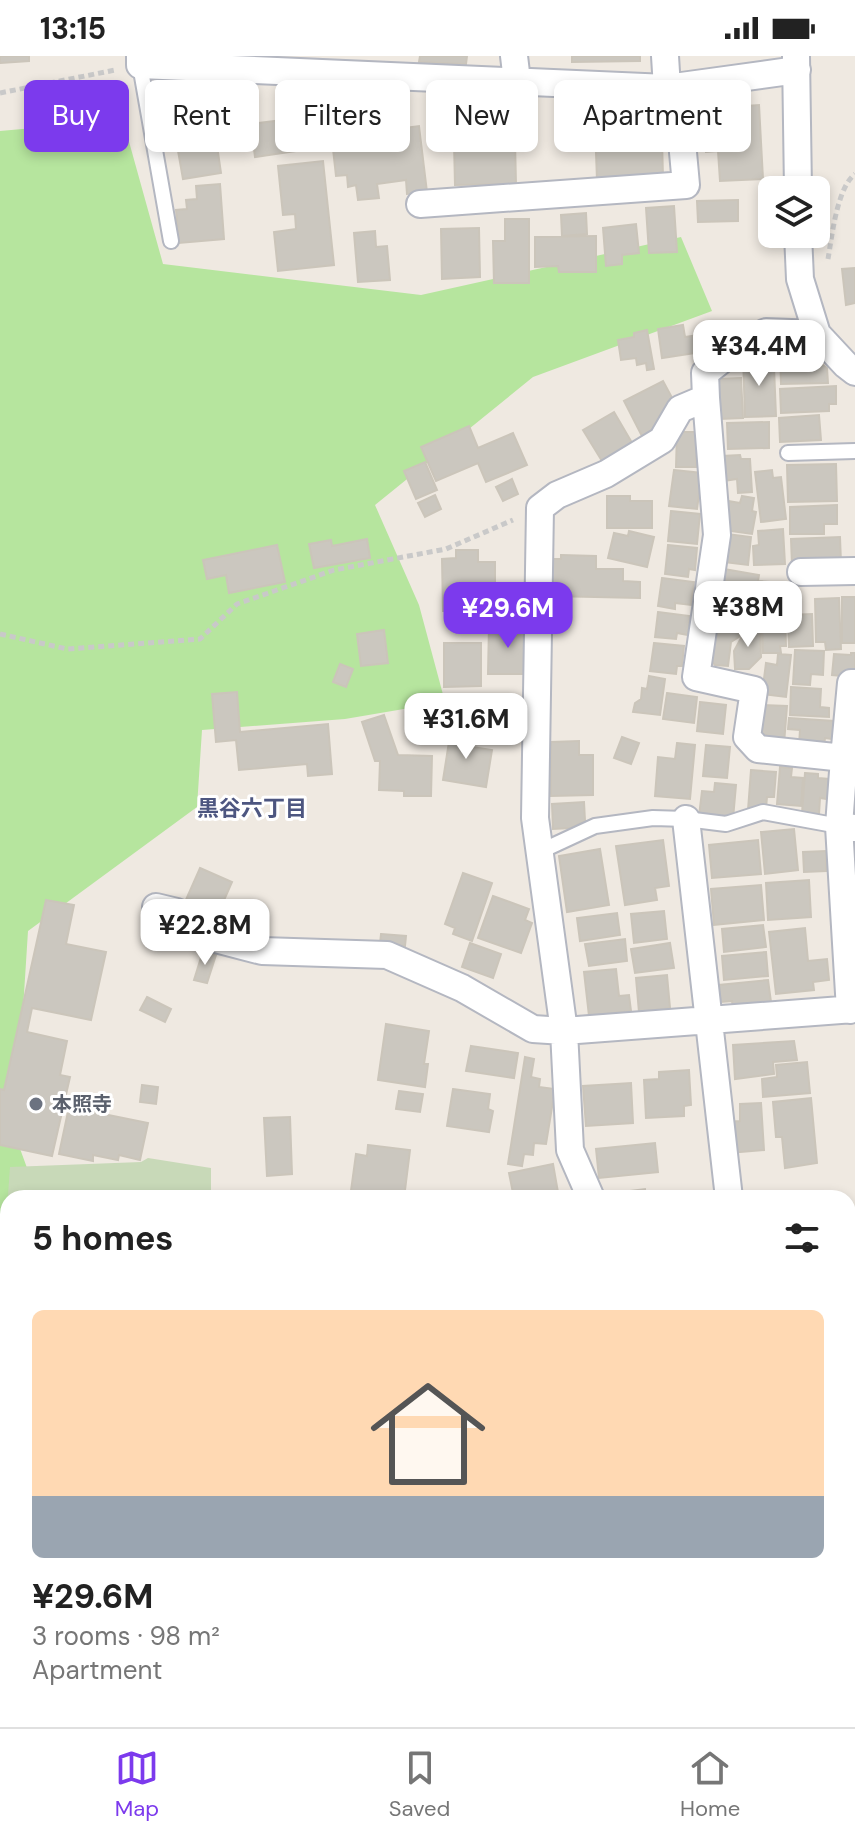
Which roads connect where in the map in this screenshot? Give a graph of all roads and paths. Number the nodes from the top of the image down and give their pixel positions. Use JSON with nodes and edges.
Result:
{"nodes":[{"id":1,"x":665,"y":56,"type":"edge"},
{"id":2,"x":140,"y":60,"type":"edge"},
{"id":3,"x":796,"y":63,"type":"edge"},
{"id":4,"x":515,"y":69,"type":"edge"},
{"id":5,"x":611,"y":80,"type":"edge"},
{"id":6,"x":670,"y":80,"type":"edge"},
{"id":7,"x":708,"y":80,"type":"edge"},
{"id":8,"x":0,"y":93,"type":"edge"},
{"id":9,"x":681,"y":152,"type":"edge"},
{"id":10,"x":855,"y":174,"type":"edge"},
{"id":11,"x":798,"y":176,"type":"edge"},
{"id":12,"x":420,"y":204,"type":"dead end"},
{"id":13,"x":171,"y":241,"type":"dead end"},
{"id":14,"x":799,"y":248,"type":"edge"},
{"id":15,"x":803,"y":289,"type":"junction"},
{"id":16,"x":817,"y":334,"type":"junction"},
{"id":17,"x":855,"y":372,"type":"edge"},
{"id":18,"x":706,"y":398,"type":"junction"},
{"id":19,"x":855,"y":451,"type":"edge"},
{"id":20,"x":788,"y":453,"type":"dead end"},
{"id":21,"x":540,"y":508,"type":"junction"},
{"id":22,"x":855,"y":571,"type":"edge"},
{"id":23,"x":801,"y":572,"type":"dead end"},
{"id":24,"x":0,"y":634,"type":"edge"},
{"id":25,"x":855,"y":683,"type":"edge"},
{"id":26,"x":844,"y":758,"type":"junction"},
{"id":27,"x":686,"y":819,"type":"junction"},
{"id":28,"x":847,"y":827,"type":"edge"},
{"id":29,"x":539,"y":852,"type":"junction"},
{"id":30,"x":156,"y":907,"type":"dead end"},
{"id":31,"x":853,"y":1010,"type":"edge"},
{"id":32,"x":709,"y":1020,"type":"junction"},
{"id":33,"x":564,"y":1031,"type":"junction"},
{"id":34,"x":588,"y":1190,"type":"edge"},
{"id":35,"x":728,"y":1190,"type":"edge"}],
"edges":[{"from":1,"to":6,"type":"street"},
{"from":2,"to":4,"type":"street"},
{"from":2,"to":8,"type":"path"},
{"from":2,"to":13,"type":"lane"},
{"from":3,"to":7,"type":"street"},
{"from":3,"to":11,"type":"street"},
{"from":4,"to":5,"type":"street"},
{"from":9,"to":12,"type":"street"},
{"from":10,"to":15,"type":"path"},
{"from":14,"to":15,"type":"street"},
{"from":15,"to":16,"type":"street"},
{"from":16,"to":17,"type":"street"},
{"from":16,"to":18,"type":"street"},
{"from":18,"to":21,"type":"street"},
{"from":18,"to":26,"type":"street"},
{"from":19,"to":20,"type":"lane"},
{"from":21,"to":24,"type":"path"},
{"from":21,"to":29,"type":"street"},
{"from":22,"to":23,"type":"street"},
{"from":25,"to":26,"type":"street"},
{"from":26,"to":28,"type":"street"},
{"from":27,"to":28,"type":"lane"},
{"from":27,"to":29,"type":"lane"},
{"from":27,"to":32,"type":"street"},
{"from":28,"to":31,"type":"street"},
{"from":29,"to":33,"type":"street"},
{"from":30,"to":33,"type":"street"},
{"from":31,"to":32,"type":"street"},
{"from":32,"to":33,"type":"street"},
{"from":32,"to":35,"type":"street"},
{"from":33,"to":34,"type":"street"}]}
